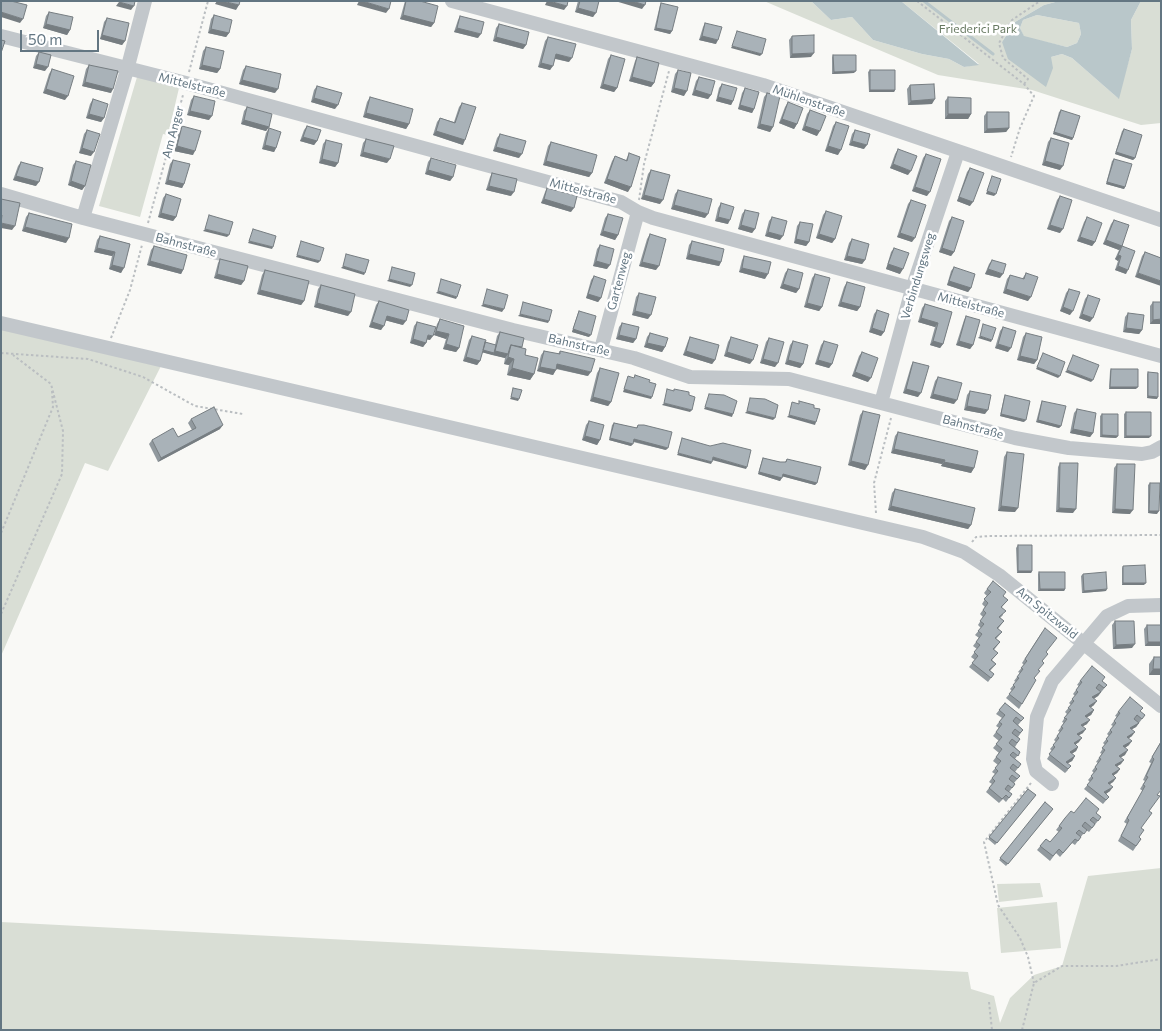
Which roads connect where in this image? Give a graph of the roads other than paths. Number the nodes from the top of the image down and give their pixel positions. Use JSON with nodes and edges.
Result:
{"nodes":[{"id":1,"x":145,"y":1,"type":"edge"},
{"id":2,"x":452,"y":1,"type":"edge"},
{"id":3,"x":1,"y":36,"type":"edge"},
{"id":4,"x":127,"y":70,"type":"junction"},
{"id":5,"x":958,"y":152,"type":"junction"},
{"id":6,"x":1,"y":194,"type":"edge"},
{"id":7,"x":638,"y":212,"type":"junction"},
{"id":8,"x":83,"y":218,"type":"junction"},
{"id":9,"x":1161,"y":220,"type":"edge"},
{"id":10,"x":912,"y":290,"type":"junction"},
{"id":11,"x":1,"y":324,"type":"edge"},
{"id":12,"x":601,"y":349,"type":"junction"},
{"id":13,"x":1161,"y":356,"type":"edge"},
{"id":14,"x":888,"y":404,"type":"junction"},
{"id":15,"x":1161,"y":447,"type":"edge"},
{"id":16,"x":1161,"y":605,"type":"edge"},
{"id":17,"x":1083,"y":642,"type":"junction"},
{"id":18,"x":1161,"y":706,"type":"edge"},
{"id":19,"x":1052,"y":784,"type":"dead end"}],
"edges":[{"from":1,"to":4,"type":"street"},
{"from":2,"to":5,"type":"street","name":"Mühlenstraße"},
{"from":3,"to":4,"type":"street","name":"Mittelstraße"},
{"from":4,"to":7,"type":"street","name":"Mittelstraße"},
{"from":4,"to":8,"type":"street"},
{"from":5,"to":9,"type":"street","name":"Mühlenstraße"},
{"from":5,"to":10,"type":"street","name":"Verbindungsweg"},
{"from":6,"to":8,"type":"street","name":"Bahnstraße"},
{"from":7,"to":10,"type":"street","name":"Mittelstraße"},
{"from":7,"to":12,"type":"street","name":"Gartenweg"},
{"from":8,"to":12,"type":"street","name":"Bahnstraße"},
{"from":10,"to":13,"type":"street","name":"Mittelstraße"},
{"from":10,"to":14,"type":"street","name":"Verbindungsweg"},
{"from":11,"to":17,"type":"street","name":"Am Spitzwald"},
{"from":12,"to":14,"type":"street","name":"Bahnstraße"},
{"from":14,"to":15,"type":"street","name":"Bahnstraße"},
{"from":16,"to":17,"type":"street"},
{"from":17,"to":18,"type":"street","name":"Am Spitzwald"},
{"from":17,"to":19,"type":"street"}]}
